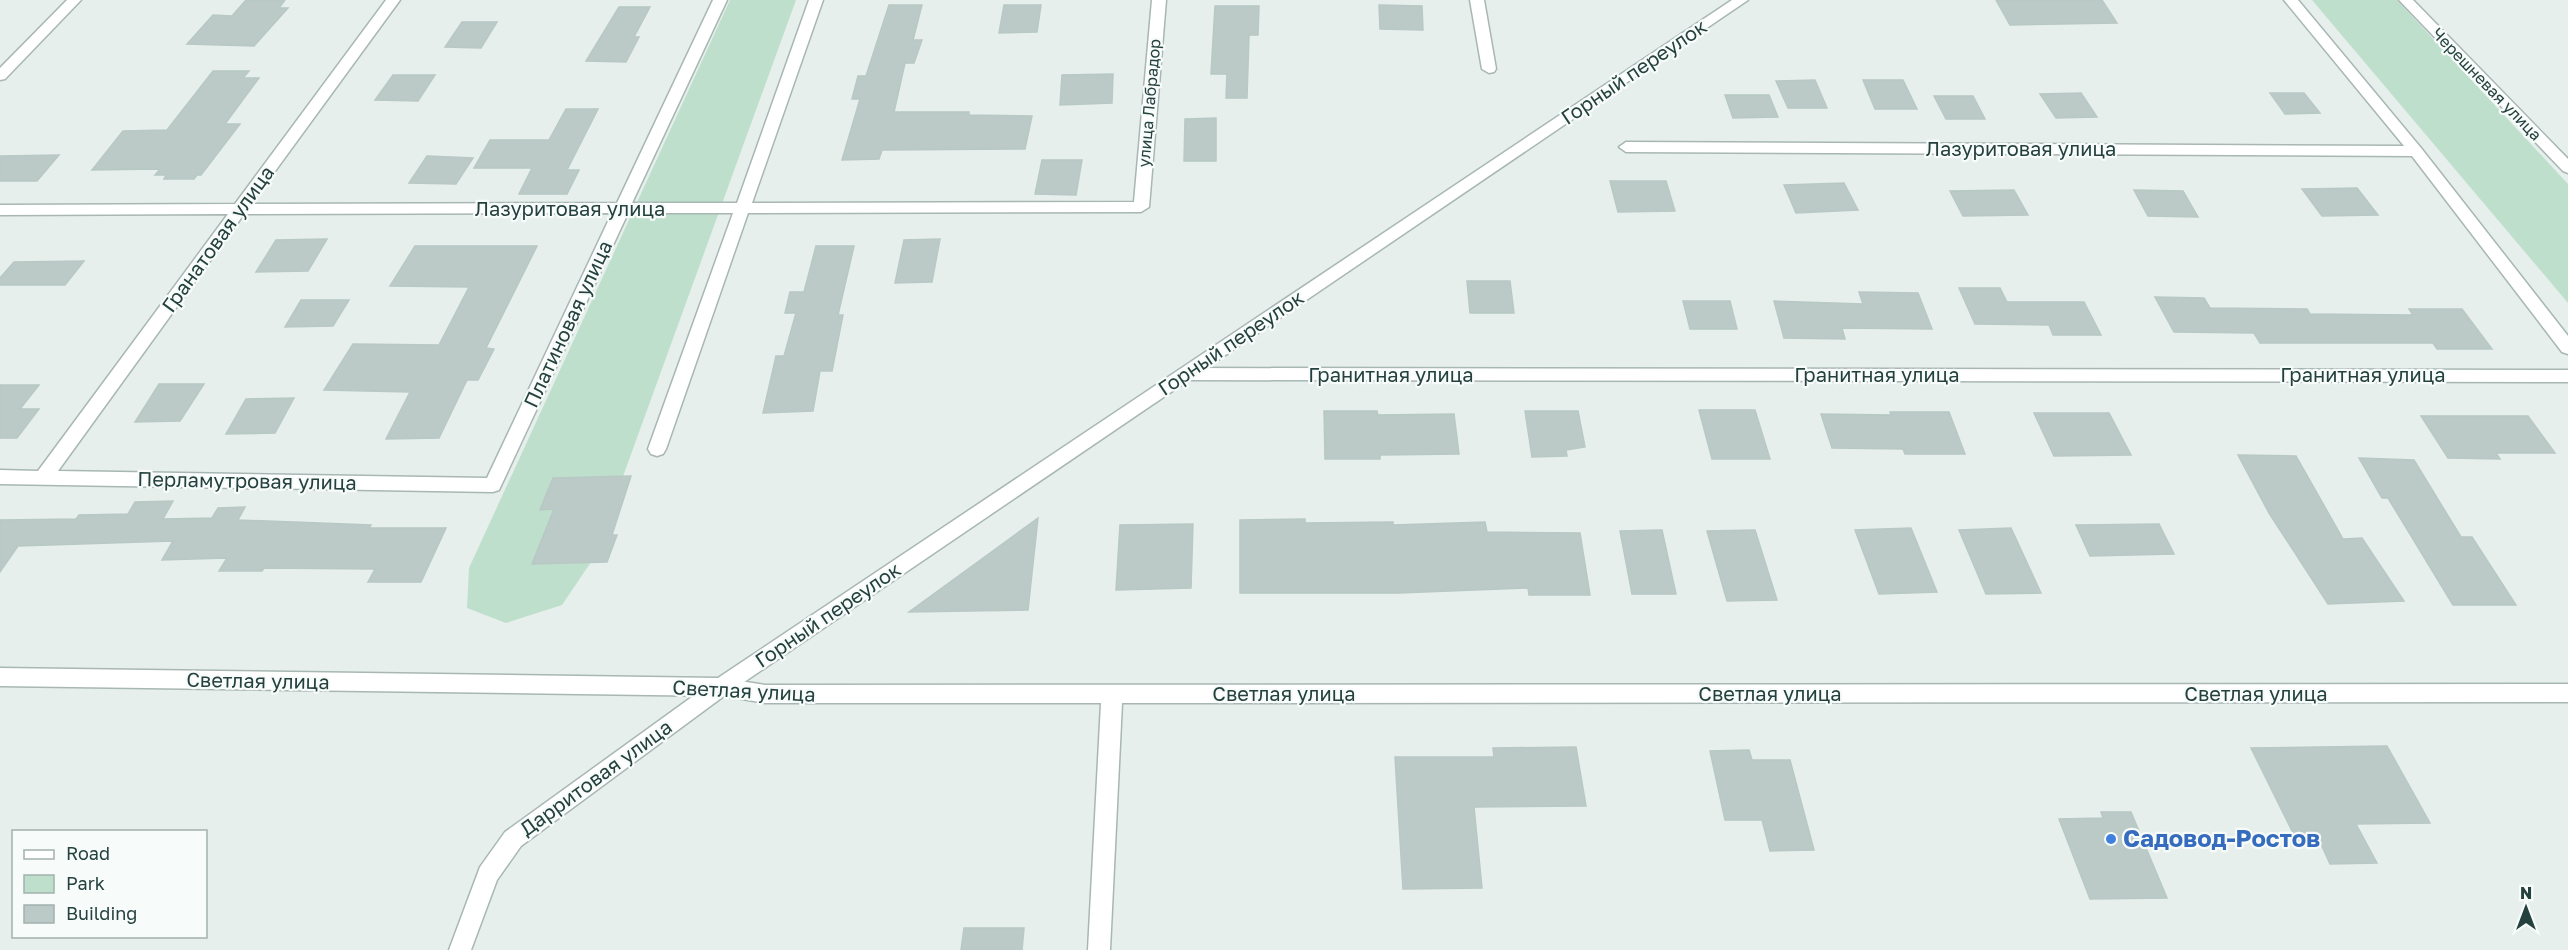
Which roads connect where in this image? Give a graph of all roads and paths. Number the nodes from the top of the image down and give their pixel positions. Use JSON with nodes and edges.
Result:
{"nodes":[{"id":1,"x":74,"y":0,"type":"edge"},
{"id":2,"x":393,"y":0,"type":"edge"},
{"id":3,"x":720,"y":0,"type":"edge"},
{"id":4,"x":816,"y":0,"type":"edge"},
{"id":5,"x":1159,"y":0,"type":"edge"},
{"id":6,"x":1477,"y":0,"type":"edge"},
{"id":7,"x":1741,"y":0,"type":"edge"},
{"id":8,"x":2291,"y":0,"type":"edge"},
{"id":9,"x":2406,"y":0,"type":"edge"},
{"id":10,"x":1489,"y":69,"type":"dead end"},
{"id":11,"x":0,"y":76,"type":"edge"},
{"id":12,"x":1626,"y":147,"type":"dead end"},
{"id":13,"x":2416,"y":151,"type":"junction"},
{"id":14,"x":2562,"y":156,"type":"edge"},
{"id":15,"x":2568,"y":168,"type":"edge"},
{"id":16,"x":1141,"y":207,"type":"joint"},
{"id":17,"x":622,"y":208,"type":"junction"},
{"id":18,"x":743,"y":208,"type":"junction"},
{"id":19,"x":0,"y":210,"type":"edge"},
{"id":20,"x":238,"y":210,"type":"junction"},
{"id":21,"x":2568,"y":348,"type":"edge"},
{"id":22,"x":1185,"y":374,"type":"junction"},
{"id":23,"x":2568,"y":376,"type":"edge"},
{"id":24,"x":657,"y":449,"type":"dead end"},
{"id":25,"x":0,"y":477,"type":"edge"},
{"id":26,"x":43,"y":478,"type":"junction"},
{"id":27,"x":493,"y":485,"type":"joint"},
{"id":28,"x":0,"y":677,"type":"edge"},
{"id":29,"x":721,"y":687,"type":"junction"},
{"id":30,"x":2568,"y":693,"type":"edge"},
{"id":31,"x":1112,"y":694,"type":"junction"},
{"id":32,"x":460,"y":950,"type":"edge"},
{"id":33,"x":1099,"y":950,"type":"edge"}],
"edges":[{"from":1,"to":11,"type":"street"},
{"from":2,"to":20,"type":"street","name":"Гранатовая улица"},
{"from":3,"to":17,"type":"street","name":"Платиновая улица"},
{"from":4,"to":18,"type":"street"},
{"from":5,"to":16,"type":"street","name":"улица Лабрадор"},
{"from":6,"to":10,"type":"street"},
{"from":7,"to":22,"type":"street","name":"Горный переулок"},
{"from":8,"to":13,"type":"street"},
{"from":9,"to":14,"type":"street","name":"Черешневая улица"},
{"from":12,"to":13,"type":"street","name":"Лазуритовая улица"},
{"from":13,"to":21,"type":"street"},
{"from":14,"to":15,"type":"street","name":"Черешневая улица"},
{"from":16,"to":18,"type":"street","name":"Лазуритовая улица"},
{"from":17,"to":18,"type":"street","name":"Лазуритовая улица"},
{"from":17,"to":20,"type":"street","name":"Лазуритовая улица"},
{"from":17,"to":27,"type":"street","name":"Платиновая улица"},
{"from":18,"to":24,"type":"street"},
{"from":19,"to":20,"type":"street","name":"Лазуритовая улица"},
{"from":20,"to":26,"type":"street","name":"Гранатовая улица"},
{"from":22,"to":23,"type":"street","name":"Гранитная улица"},
{"from":22,"to":29,"type":"street","name":"Горный переулок"},
{"from":25,"to":26,"type":"street","name":"Перламутровая улица"},
{"from":26,"to":27,"type":"street","name":"Перламутровая улица"},
{"from":28,"to":29,"type":"street","name":"Светлая улица"},
{"from":29,"to":31,"type":"street","name":"Светлая улица"},
{"from":29,"to":32,"type":"street","name":"Дарритовая улица"},
{"from":30,"to":31,"type":"street","name":"Светлая улица"},
{"from":31,"to":33,"type":"street"}]}
